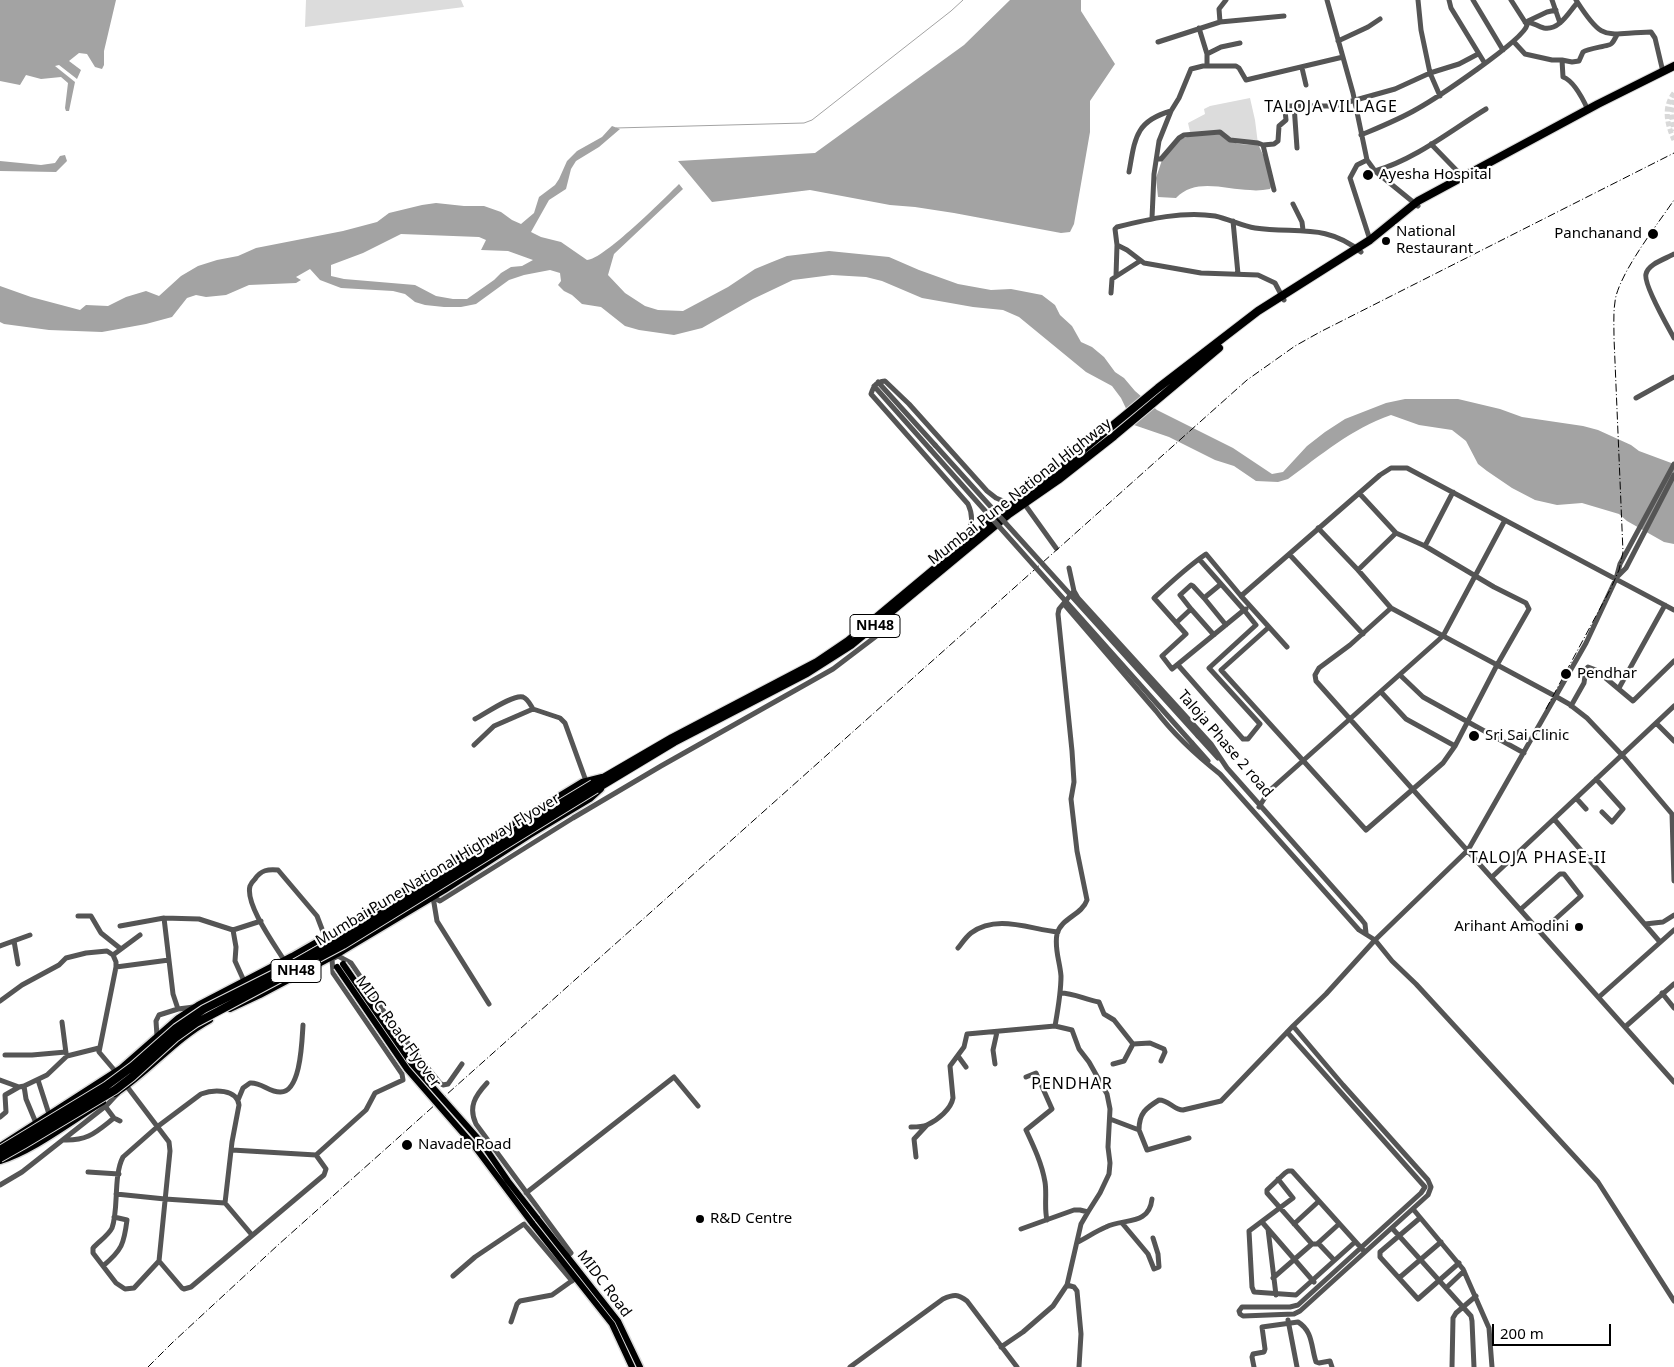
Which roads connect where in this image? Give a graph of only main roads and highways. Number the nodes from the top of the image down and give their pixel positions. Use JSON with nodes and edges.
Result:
{"nodes":[{"id":1,"x":1674,"y":66,"type":"edge"},
{"id":2,"x":1674,"y":71,"type":"edge"},
{"id":3,"x":1417,"y":204,"type":"junction"},
{"id":4,"x":1359,"y":250,"type":"junction"},
{"id":5,"x":1283,"y":298,"type":"junction"},
{"id":6,"x":1023,"y":501,"type":"junction"},
{"id":7,"x":610,"y":777,"type":"junction"},
{"id":8,"x":592,"y":784,"type":"junction"},
{"id":9,"x":325,"y":937,"type":"junction"},
{"id":10,"x":335,"y":956,"type":"junction"},
{"id":11,"x":1,"y":1145,"type":"edge"},
{"id":12,"x":0,"y":1159,"type":"edge"},
{"id":13,"x":536,"y":1222,"type":"junction"},
{"id":14,"x":576,"y":1277,"type":"junction"},
{"id":15,"x":632,"y":1367,"type":"edge"},
{"id":16,"x":640,"y":1367,"type":"edge"}],
"edges":[{"from":1,"to":3,"type":"highway","number":"NH48"},
{"from":2,"to":3,"type":"highway","number":"NH48"},
{"from":3,"to":4,"type":"highway","number":"NH48"},
{"from":3,"to":4,"type":"highway","number":"NH48"},
{"from":4,"to":5,"type":"highway","number":"NH48"},
{"from":5,"to":6,"type":"highway","name":"Mumbai Pune National Highway","number":"NH48"},
{"from":5,"to":6,"type":"highway","name":"Mumbai Pune National Highway","number":"NH48"},
{"from":6,"to":7,"type":"highway","name":"Mumbai Pune National Highway","number":"NH48"},
{"from":6,"to":7,"type":"highway","name":"Mumbai Pune National Highway","number":"NH48"},
{"from":7,"to":8,"type":"highway","name":"Mumbai Pune National Highway Flyover","number":"NH48"},
{"from":7,"to":10,"type":"main road"},
{"from":8,"to":9,"type":"main road"},
{"from":8,"to":11,"type":"highway","name":"Mumbai Pune National Highway Flyover","number":"NH48","bridge":true},
{"from":8,"to":12,"type":"highway","name":"Mumbai Pune National Highway Flyover","number":"NH48","bridge":true},
{"from":9,"to":10,"type":"main road","name":"MIDC Road Flyover"},
{"from":9,"to":11,"type":"main road"},
{"from":10,"to":12,"type":"main road"},
{"from":10,"to":13,"type":"main road","name":"MIDC Road Flyover","bridge":true},
{"from":13,"to":14,"type":"main road","name":"MIDC Road"},
{"from":13,"to":14,"type":"main road","name":"MIDC Road"},
{"from":14,"to":15,"type":"main road","name":"MIDC Road"},
{"from":14,"to":16,"type":"main road","name":"MIDC Road"}]}
